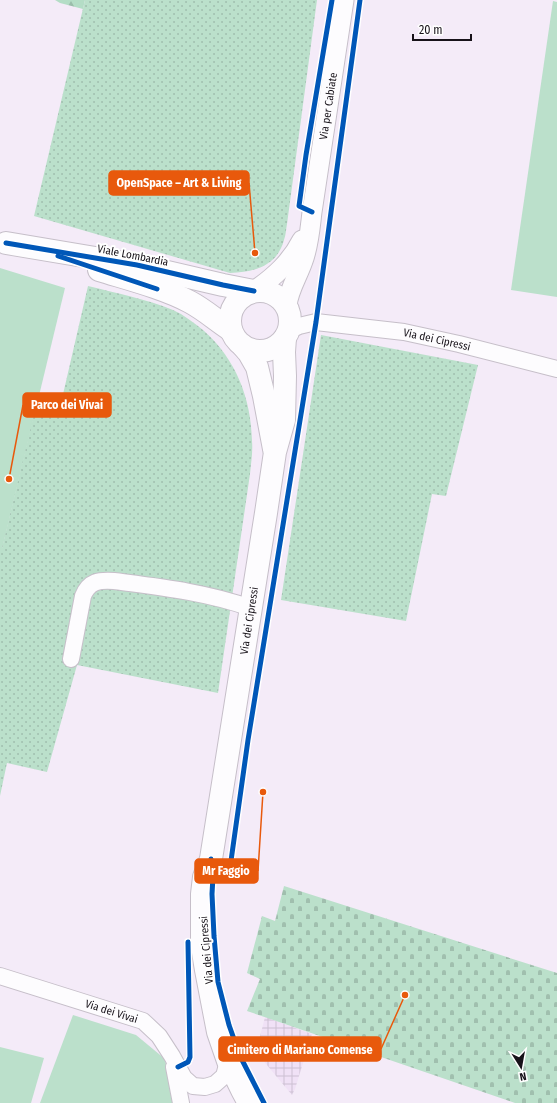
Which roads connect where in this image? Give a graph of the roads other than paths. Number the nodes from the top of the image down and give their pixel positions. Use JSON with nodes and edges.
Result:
{"nodes":[{"id":1,"x":344,"y":0,"type":"edge"},
{"id":2,"x":312,"y":212,"type":"junction"},
{"id":3,"x":3,"y":242,"type":"edge"},
{"id":4,"x":254,"y":290,"type":"junction"},
{"id":5,"x":286,"y":305,"type":"junction"},
{"id":6,"x":316,"y":322,"type":"junction"},
{"id":7,"x":287,"y":335,"type":"junction"},
{"id":8,"x":237,"y":338,"type":"junction"},
{"id":9,"x":557,"y":369,"type":"edge"},
{"id":10,"x":275,"y":452,"type":"junction"},
{"id":11,"x":251,"y":608,"type":"junction"},
{"id":12,"x":71,"y":659,"type":"dead end"},
{"id":13,"x":211,"y":859,"type":"junction"},
{"id":14,"x":0,"y":976,"type":"edge"},
{"id":15,"x":172,"y":1056,"type":"junction"},
{"id":16,"x":228,"y":1061,"type":"junction"},
{"id":17,"x":181,"y":1103,"type":"edge"},
{"id":18,"x":250,"y":1103,"type":"edge"},
{"id":19,"x":264,"y":1103,"type":"edge"}],
"edges":[{"from":1,"to":2,"type":"street","name":"Via per Cabiate"},
{"from":2,"to":4,"type":"street"},
{"from":2,"to":5,"type":"street"},
{"from":3,"to":4,"type":"main road","name":"Viale Lombardia"},
{"from":3,"to":8,"type":"main road","name":"Viale Lombardia"},
{"from":4,"to":5,"type":"main road"},
{"from":4,"to":8,"type":"main road"},
{"from":5,"to":6,"type":"street","name":"Via dei Cipressi"},
{"from":5,"to":7,"type":"main road"},
{"from":6,"to":7,"type":"street","name":"Via dei Cipressi"},
{"from":6,"to":9,"type":"street","name":"Via dei Cipressi"},
{"from":7,"to":8,"type":"main road"},
{"from":7,"to":10,"type":"main road","name":"Via dei Cipressi"},
{"from":8,"to":10,"type":"main road","name":"Via dei Cipressi"},
{"from":10,"to":11,"type":"main road","name":"Via dei Cipressi"},
{"from":11,"to":12,"type":"street"},
{"from":11,"to":13,"type":"main road","name":"Via dei Cipressi"},
{"from":13,"to":16,"type":"main road","name":"Via dei Cipressi"},
{"from":13,"to":19,"type":"main road","name":"Via dei Cipressi"},
{"from":14,"to":15,"type":"street","name":"Via dei Vivai"},
{"from":15,"to":16,"type":"street","name":"Via dei Vivai"},
{"from":15,"to":17,"type":"street"},
{"from":16,"to":18,"type":"main road","name":"Via dei Cipressi"}]}
